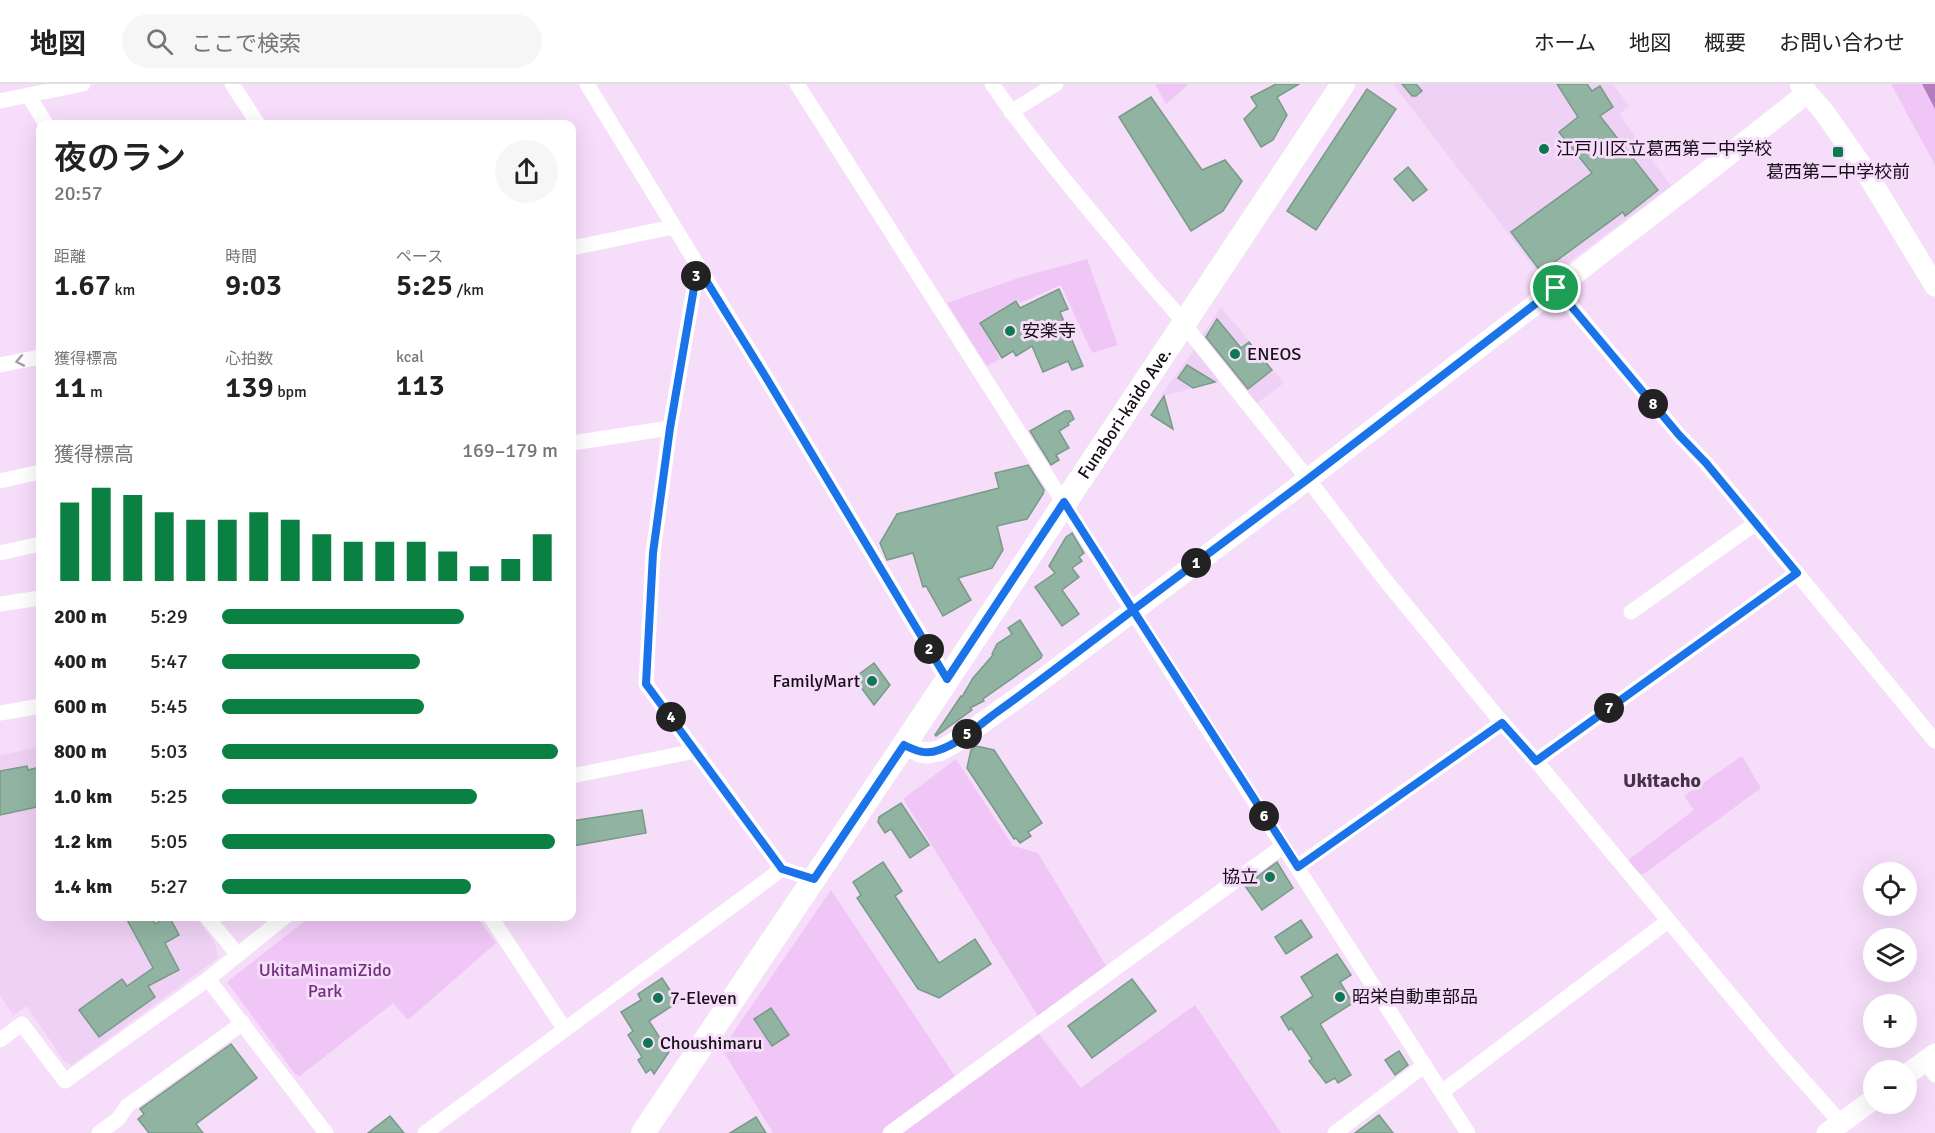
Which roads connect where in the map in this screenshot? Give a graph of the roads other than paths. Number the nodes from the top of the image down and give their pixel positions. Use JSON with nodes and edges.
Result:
{"nodes":[{"id":1,"x":83,"y":84,"type":"edge"},
{"id":2,"x":232,"y":84,"type":"edge"},
{"id":3,"x":588,"y":84,"type":"edge"},
{"id":4,"x":798,"y":84,"type":"edge"},
{"id":5,"x":992,"y":84,"type":"edge"},
{"id":6,"x":1056,"y":84,"type":"edge"},
{"id":7,"x":1343,"y":84,"type":"edge"},
{"id":8,"x":1803,"y":89,"type":"edge"},
{"id":9,"x":28,"y":95,"type":"junction"},
{"id":10,"x":0,"y":101,"type":"edge"},
{"id":11,"x":1011,"y":112,"type":"junction"},
{"id":12,"x":44,"y":120,"type":"edge"},
{"id":13,"x":255,"y":120,"type":"edge"},
{"id":14,"x":674,"y":227,"type":"junction"},
{"id":15,"x":576,"y":247,"type":"edge"},
{"id":16,"x":699,"y":269,"type":"junction"},
{"id":17,"x":1935,"y":286,"type":"edge"},
{"id":18,"x":1556,"y":288,"type":"junction"},
{"id":19,"x":1185,"y":322,"type":"junction"},
{"id":20,"x":36,"y":358,"type":"edge"},
{"id":21,"x":0,"y":365,"type":"edge"},
{"id":22,"x":670,"y":428,"type":"junction"},
{"id":23,"x":576,"y":442,"type":"edge"},
{"id":24,"x":36,"y":473,"type":"edge"},
{"id":25,"x":1308,"y":479,"type":"junction"},
{"id":26,"x":0,"y":481,"type":"edge"},
{"id":27,"x":1064,"y":502,"type":"junction"},
{"id":28,"x":1756,"y":523,"type":"junction"},
{"id":29,"x":36,"y":545,"type":"edge"},
{"id":30,"x":0,"y":553,"type":"edge"},
{"id":31,"x":1797,"y":573,"type":"junction"},
{"id":32,"x":36,"y":599,"type":"edge"},
{"id":33,"x":0,"y":604,"type":"edge"},
{"id":34,"x":1133,"y":610,"type":"junction"},
{"id":35,"x":1631,"y":612,"type":"dead end"},
{"id":36,"x":947,"y":679,"type":"junction"},
{"id":37,"x":36,"y":707,"type":"edge"},
{"id":38,"x":0,"y":713,"type":"edge"},
{"id":39,"x":1502,"y":723,"type":"junction"},
{"id":40,"x":1935,"y":741,"type":"edge"},
{"id":41,"x":904,"y":745,"type":"junction"},
{"id":42,"x":695,"y":751,"type":"junction"},
{"id":43,"x":1536,"y":761,"type":"junction"},
{"id":44,"x":576,"y":775,"type":"edge"},
{"id":45,"x":1283,"y":846,"type":"junction"},
{"id":46,"x":1298,"y":867,"type":"junction"},
{"id":47,"x":782,"y":869,"type":"junction"},
{"id":48,"x":814,"y":879,"type":"junction"},
{"id":49,"x":210,"y":921,"type":"edge"},
{"id":50,"x":280,"y":921,"type":"edge"},
{"id":51,"x":493,"y":921,"type":"edge"},
{"id":52,"x":1668,"y":921,"type":"junction"},
{"id":53,"x":238,"y":955,"type":"junction"},
{"id":54,"x":208,"y":979,"type":"junction"},
{"id":55,"x":243,"y":1023,"type":"junction"},
{"id":56,"x":565,"y":1030,"type":"junction"},
{"id":57,"x":0,"y":1040,"type":"edge"},
{"id":58,"x":1932,"y":1063,"type":"edge"},
{"id":59,"x":1425,"y":1065,"type":"junction"},
{"id":60,"x":1917,"y":1070,"type":"edge"},
{"id":61,"x":1442,"y":1092,"type":"junction"},
{"id":62,"x":1863,"y":1107,"type":"edge"},
{"id":63,"x":1834,"y":1128,"type":"edge"},
{"id":64,"x":652,"y":1129,"type":"edge"},
{"id":65,"x":99,"y":1133,"type":"edge"},
{"id":66,"x":326,"y":1133,"type":"edge"},
{"id":67,"x":425,"y":1133,"type":"edge"},
{"id":68,"x":890,"y":1133,"type":"edge"},
{"id":69,"x":1335,"y":1133,"type":"edge"},
{"id":70,"x":1468,"y":1133,"type":"edge"}],
"edges":[{"from":1,"to":9,"type":"street"},
{"from":2,"to":13,"type":"street"},
{"from":3,"to":14,"type":"street"},
{"from":4,"to":27,"type":"street"},
{"from":5,"to":11,"type":"street"},
{"from":6,"to":11,"type":"street"},
{"from":7,"to":19,"type":"main road","name":"Funabori-kaido Ave."},
{"from":8,"to":17,"type":"street"},
{"from":8,"to":18,"type":"street"},
{"from":9,"to":10,"type":"street"},
{"from":9,"to":12,"type":"street"},
{"from":11,"to":19,"type":"street"},
{"from":14,"to":15,"type":"street"},
{"from":14,"to":16,"type":"street"},
{"from":16,"to":22,"type":"street"},
{"from":16,"to":36,"type":"street"},
{"from":18,"to":25,"type":"street"},
{"from":18,"to":28,"type":"street"},
{"from":19,"to":25,"type":"street"},
{"from":19,"to":27,"type":"main road","name":"Funabori-kaido Ave."},
{"from":20,"to":21,"type":"street","one_way":true},
{"from":22,"to":23,"type":"street"},
{"from":22,"to":42,"type":"street"},
{"from":24,"to":26,"type":"street"},
{"from":25,"to":34,"type":"street"},
{"from":25,"to":39,"type":"street"},
{"from":27,"to":34,"type":"street"},
{"from":27,"to":36,"type":"main road","name":"Funabori-kaido Ave."},
{"from":28,"to":31,"type":"street"},
{"from":28,"to":35,"type":"street"},
{"from":29,"to":30,"type":"street"},
{"from":31,"to":40,"type":"street"},
{"from":31,"to":43,"type":"street"},
{"from":32,"to":33,"type":"street"},
{"from":34,"to":41,"type":"street"},
{"from":34,"to":45,"type":"street"},
{"from":36,"to":41,"type":"main road","name":"Funabori-kaido Ave."},
{"from":37,"to":38,"type":"street"},
{"from":39,"to":43,"type":"street"},
{"from":39,"to":46,"type":"street"},
{"from":41,"to":48,"type":"main road","name":"Funabori-kaido Ave."},
{"from":42,"to":44,"type":"street"},
{"from":42,"to":47,"type":"street"},
{"from":43,"to":52,"type":"street"},
{"from":45,"to":46,"type":"street"},
{"from":45,"to":68,"type":"street"},
{"from":46,"to":59,"type":"street"},
{"from":47,"to":48,"type":"street"},
{"from":47,"to":56,"type":"street"},
{"from":48,"to":64,"type":"main road","name":"Funabori-kaido Ave."},
{"from":49,"to":53,"type":"street"},
{"from":50,"to":53,"type":"street"},
{"from":51,"to":56,"type":"street"},
{"from":52,"to":61,"type":"street"},
{"from":52,"to":63,"type":"street"},
{"from":53,"to":54,"type":"street"},
{"from":54,"to":55,"type":"street"},
{"from":54,"to":57,"type":"street"},
{"from":55,"to":65,"type":"street"},
{"from":55,"to":66,"type":"street"},
{"from":56,"to":67,"type":"street"},
{"from":58,"to":60,"type":"street"},
{"from":59,"to":61,"type":"street"},
{"from":59,"to":69,"type":"street"},
{"from":61,"to":70,"type":"street"},
{"from":62,"to":63,"type":"street"}]}
